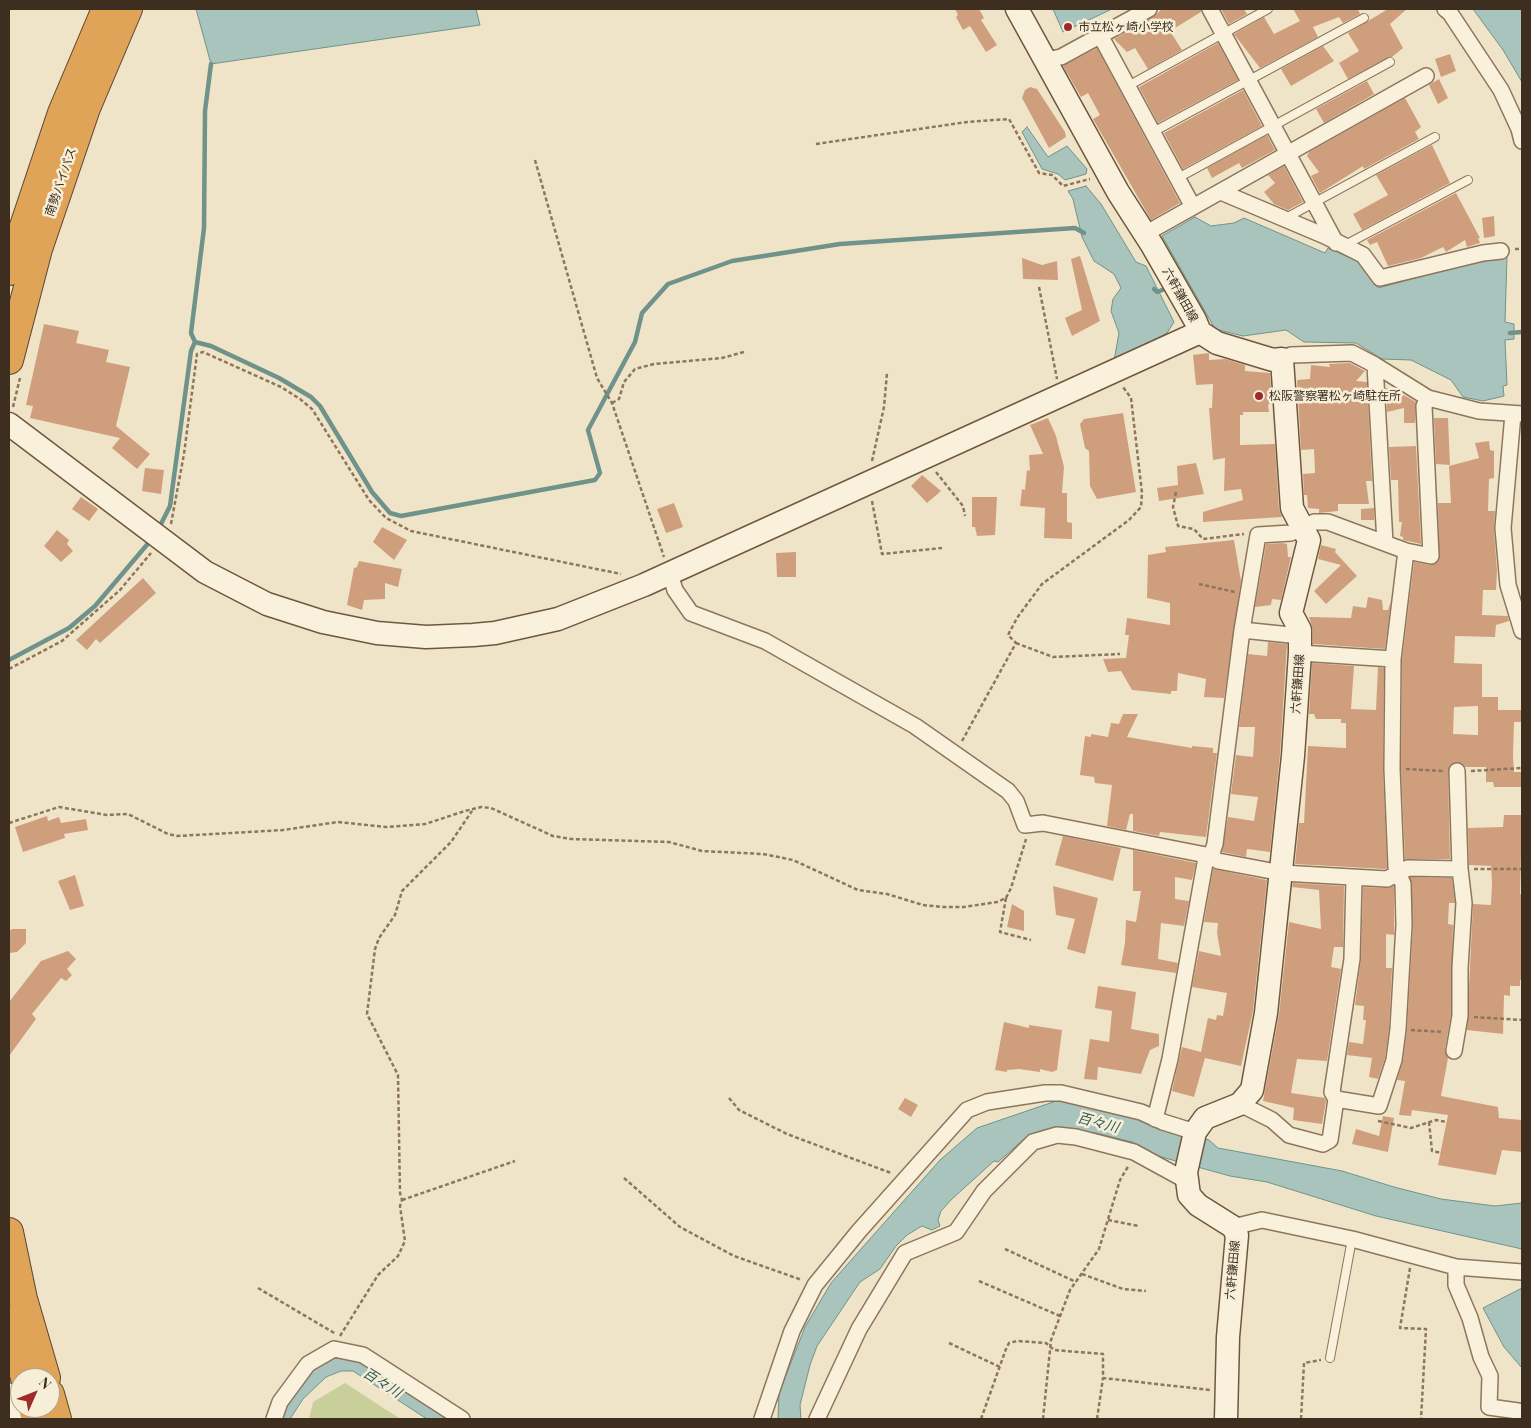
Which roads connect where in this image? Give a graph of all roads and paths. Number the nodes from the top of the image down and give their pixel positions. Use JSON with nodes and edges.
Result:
{"nodes":[{"id":1,"x":106,"y":9,"type":"edge"},
{"id":2,"x":128,"y":9,"type":"edge"},
{"id":3,"x":1017,"y":9,"type":"edge"},
{"id":4,"x":1150,"y":9,"type":"edge"},
{"id":5,"x":1210,"y":9,"type":"edge"},
{"id":6,"x":1268,"y":9,"type":"edge"},
{"id":7,"x":1445,"y":9,"type":"edge"},
{"id":8,"x":1364,"y":18,"type":"dead end"},
{"id":9,"x":1222,"y":32,"type":"junction"},
{"id":10,"x":1100,"y":35,"type":"junction"},
{"id":11,"x":1045,"y":60,"type":"junction"},
{"id":12,"x":1390,"y":62,"type":"dead end"},
{"id":13,"x":1426,"y":76,"type":"dead end"},
{"id":14,"x":1248,"y":80,"type":"junction"},
{"id":15,"x":1128,"y":86,"type":"junction"},
{"id":16,"x":1273,"y":126,"type":"junction"},
{"id":17,"x":1153,"y":132,"type":"junction"},
{"id":18,"x":1435,"y":137,"type":"dead end"},
{"id":19,"x":1522,"y":141,"type":"edge"},
{"id":20,"x":816,"y":144,"type":"dead end"},
{"id":21,"x":1288,"y":154,"type":"junction"},
{"id":22,"x":535,"y":160,"type":"dead end"},
{"id":23,"x":1178,"y":178,"type":"junction"},
{"id":24,"x":1468,"y":180,"type":"dead end"},
{"id":25,"x":1118,"y":192,"type":"junction"},
{"id":26,"x":1221,"y":192,"type":"junction"},
{"id":27,"x":1315,"y":202,"type":"junction"},
{"id":28,"x":1193,"y":207,"type":"junction"},
{"id":29,"x":1282,"y":220,"type":"junction"},
{"id":30,"x":1148,"y":240,"type":"junction"},
{"id":31,"x":1340,"y":245,"type":"junction"},
{"id":32,"x":1501,"y":251,"type":"dead end"},
{"id":33,"x":9,"y":271,"type":"edge"},
{"id":34,"x":1039,"y":286,"type":"dead end"},
{"id":35,"x":1198,"y":326,"type":"junction"},
{"id":36,"x":744,"y":352,"type":"dead end"},
{"id":37,"x":1282,"y":359,"type":"junction"},
{"id":38,"x":9,"y":360,"type":"edge"},
{"id":39,"x":1375,"y":365,"type":"junction"},
{"id":40,"x":1108,"y":375,"type":"junction"},
{"id":41,"x":1060,"y":398,"type":"junction"},
{"id":42,"x":1428,"y":398,"type":"junction"},
{"id":43,"x":612,"y":402,"type":"junction"},
{"id":44,"x":1518,"y":414,"type":"edge"},
{"id":45,"x":9,"y":424,"type":"edge"},
{"id":46,"x":927,"y":458,"type":"junction"},
{"id":47,"x":1176,"y":492,"type":"dead end"},
{"id":48,"x":965,"y":516,"type":"dead end"},
{"id":49,"x":1304,"y":526,"type":"junction"},
{"id":50,"x":1258,"y":535,"type":"junction"},
{"id":51,"x":157,"y":536,"type":"junction"},
{"id":52,"x":1385,"y":543,"type":"junction"},
{"id":53,"x":1406,"y":551,"type":"junction"},
{"id":54,"x":670,"y":574,"type":"junction"},
{"id":55,"x":1198,"y":584,"type":"dead end"},
{"id":56,"x":644,"y":585,"type":"junction"},
{"id":57,"x":1249,"y":593,"type":"junction"},
{"id":58,"x":1242,"y":630,"type":"junction"},
{"id":59,"x":1522,"y":631,"type":"edge"},
{"id":60,"x":1016,"y":643,"type":"junction"},
{"id":61,"x":1300,"y":645,"type":"junction"},
{"id":62,"x":1120,"y":654,"type":"dead end"},
{"id":63,"x":1393,"y":659,"type":"junction"},
{"id":64,"x":9,"y":669,"type":"edge"},
{"id":65,"x":955,"y":754,"type":"junction"},
{"id":66,"x":1457,"y":771,"type":"dead end"},
{"id":67,"x":473,"y":810,"type":"junction"},
{"id":68,"x":9,"y":823,"type":"edge"},
{"id":69,"x":1025,"y":826,"type":"junction"},
{"id":70,"x":1211,"y":856,"type":"junction"},
{"id":71,"x":1460,"y":869,"type":"junction"},
{"id":72,"x":1522,"y":869,"type":"edge"},
{"id":73,"x":1282,"y":872,"type":"junction"},
{"id":74,"x":1398,"y":873,"type":"junction"},
{"id":75,"x":1354,"y":878,"type":"junction"},
{"id":76,"x":1006,"y":898,"type":"junction"},
{"id":77,"x":1031,"y":940,"type":"dead end"},
{"id":78,"x":1460,"y":1016,"type":"junction"},
{"id":79,"x":1522,"y":1020,"type":"edge"},
{"id":80,"x":1398,"y":1029,"type":"junction"},
{"id":81,"x":1457,"y":1033,"type":"junction"},
{"id":82,"x":1454,"y":1052,"type":"dead end"},
{"id":83,"x":729,"y":1098,"type":"dead end"},
{"id":84,"x":1336,"y":1099,"type":"junction"},
{"id":85,"x":1240,"y":1104,"type":"junction"},
{"id":86,"x":1155,"y":1119,"type":"junction"},
{"id":87,"x":1370,"y":1119,"type":"dead end"},
{"id":88,"x":1428,"y":1122,"type":"junction"},
{"id":89,"x":1447,"y":1122,"type":"dead end"},
{"id":90,"x":1195,"y":1132,"type":"junction"},
{"id":91,"x":1134,"y":1152,"type":"junction"},
{"id":92,"x":1442,"y":1152,"type":"dead end"},
{"id":93,"x":515,"y":1161,"type":"dead end"},
{"id":94,"x":911,"y":1175,"type":"junction"},
{"id":95,"x":1186,"y":1177,"type":"junction"},
{"id":96,"x":624,"y":1178,"type":"dead end"},
{"id":97,"x":402,"y":1200,"type":"junction"},
{"id":98,"x":1108,"y":1220,"type":"junction"},
{"id":99,"x":1139,"y":1226,"type":"dead end"},
{"id":100,"x":1233,"y":1227,"type":"junction"},
{"id":101,"x":9,"y":1232,"type":"edge"},
{"id":102,"x":1352,"y":1239,"type":"junction"},
{"id":103,"x":1005,"y":1249,"type":"dead end"},
{"id":104,"x":1413,"y":1254,"type":"junction"},
{"id":105,"x":1462,"y":1268,"type":"junction"},
{"id":106,"x":1522,"y":1272,"type":"edge"},
{"id":107,"x":1082,"y":1274,"type":"junction"},
{"id":108,"x":979,"y":1281,"type":"dead end"},
{"id":109,"x":1076,"y":1282,"type":"junction"},
{"id":110,"x":815,"y":1285,"type":"junction"},
{"id":111,"x":258,"y":1288,"type":"dead end"},
{"id":112,"x":1146,"y":1291,"type":"dead end"},
{"id":113,"x":1060,"y":1316,"type":"junction"},
{"id":114,"x":9,"y":1320,"type":"edge"},
{"id":115,"x":340,"y":1335,"type":"junction"},
{"id":116,"x":949,"y":1343,"type":"dead end"},
{"id":117,"x":1049,"y":1346,"type":"junction"},
{"id":118,"x":346,"y":1351,"type":"junction"},
{"id":119,"x":1330,"y":1358,"type":"joint"},
{"id":120,"x":1000,"y":1367,"type":"junction"},
{"id":121,"x":22,"y":1368,"type":"edge"},
{"id":122,"x":43,"y":1368,"type":"edge"},
{"id":123,"x":1103,"y":1378,"type":"junction"},
{"id":124,"x":9,"y":1391,"type":"edge"},
{"id":125,"x":1227,"y":1392,"type":"junction"},
{"id":126,"x":1490,"y":1400,"type":"junction"},
{"id":127,"x":1522,"y":1402,"type":"edge"},
{"id":128,"x":1522,"y":1414,"type":"edge"},
{"id":129,"x":17,"y":1419,"type":"edge"},
{"id":130,"x":274,"y":1419,"type":"edge"},
{"id":131,"x":462,"y":1419,"type":"edge"},
{"id":132,"x":762,"y":1419,"type":"edge"},
{"id":133,"x":818,"y":1419,"type":"edge"},
{"id":134,"x":981,"y":1419,"type":"edge"},
{"id":135,"x":1043,"y":1419,"type":"edge"},
{"id":136,"x":1097,"y":1419,"type":"edge"},
{"id":137,"x":1226,"y":1419,"type":"edge"},
{"id":138,"x":1301,"y":1419,"type":"edge"},
{"id":139,"x":1420,"y":1419,"type":"edge"}],
"edges":[{"from":1,"to":33,"type":"highway","name":"南勢バイパス"},
{"from":2,"to":38,"type":"highway","name":"南勢バイパス"},
{"from":3,"to":11,"type":"main road","name":"六軒鎌田線"},
{"from":4,"to":10,"type":"street"},
{"from":5,"to":9,"type":"street"},
{"from":6,"to":9,"type":"lane"},
{"from":7,"to":19,"type":"street"},
{"from":8,"to":14,"type":"lane"},
{"from":9,"to":14,"type":"street"},
{"from":9,"to":15,"type":"lane"},
{"from":10,"to":11,"type":"street"},
{"from":10,"to":15,"type":"street"},
{"from":11,"to":25,"type":"main road","name":"六軒鎌田線"},
{"from":12,"to":16,"type":"lane"},
{"from":13,"to":21,"type":"street"},
{"from":14,"to":16,"type":"street"},
{"from":14,"to":17,"type":"lane"},
{"from":15,"to":17,"type":"street"},
{"from":16,"to":21,"type":"street"},
{"from":16,"to":23,"type":"lane"},
{"from":17,"to":23,"type":"street"},
{"from":18,"to":27,"type":"lane"},
{"from":20,"to":25,"type":"path"},
{"from":21,"to":26,"type":"street"},
{"from":21,"to":27,"type":"street"},
{"from":22,"to":43,"type":"path"},
{"from":23,"to":28,"type":"street"},
{"from":24,"to":31,"type":"lane"},
{"from":25,"to":30,"type":"main road","name":"六軒鎌田線"},
{"from":26,"to":28,"type":"street"},
{"from":26,"to":29,"type":"street"},
{"from":27,"to":29,"type":"lane"},
{"from":27,"to":31,"type":"street"},
{"from":28,"to":30,"type":"street"},
{"from":29,"to":31,"type":"street"},
{"from":30,"to":35,"type":"main road","name":"六軒鎌田線"},
{"from":31,"to":32,"type":"street"},
{"from":34,"to":41,"type":"path"},
{"from":35,"to":37,"type":"main road","name":"六軒鎌田線"},
{"from":35,"to":40,"type":"main road"},
{"from":36,"to":43,"type":"path"},
{"from":37,"to":39,"type":"street"},
{"from":37,"to":49,"type":"main road","name":"六軒鎌田線"},
{"from":39,"to":42,"type":"street"},
{"from":39,"to":52,"type":"street"},
{"from":40,"to":41,"type":"main road"},
{"from":40,"to":60,"type":"path"},
{"from":41,"to":46,"type":"main road"},
{"from":42,"to":44,"type":"street"},
{"from":42,"to":53,"type":"street"},
{"from":43,"to":54,"type":"path"},
{"from":44,"to":59,"type":"street"},
{"from":45,"to":51,"type":"main road"},
{"from":46,"to":48,"type":"path"},
{"from":46,"to":54,"type":"main road"},
{"from":47,"to":50,"type":"path"},
{"from":49,"to":50,"type":"street"},
{"from":49,"to":52,"type":"street"},
{"from":49,"to":61,"type":"main road","name":"六軒鎌田線"},
{"from":50,"to":57,"type":"street"},
{"from":51,"to":56,"type":"main road"},
{"from":51,"to":56,"type":"path"},
{"from":51,"to":64,"type":"path"},
{"from":52,"to":53,"type":"street"},
{"from":53,"to":63,"type":"street"},
{"from":54,"to":56,"type":"main road"},
{"from":54,"to":65,"type":"street"},
{"from":55,"to":57,"type":"path"},
{"from":57,"to":58,"type":"street"},
{"from":58,"to":61,"type":"street"},
{"from":58,"to":70,"type":"street"},
{"from":60,"to":62,"type":"path"},
{"from":60,"to":65,"type":"path"},
{"from":61,"to":63,"type":"street"},
{"from":61,"to":73,"type":"main road","name":"六軒鎌田線"},
{"from":63,"to":74,"type":"street"},
{"from":65,"to":69,"type":"street"},
{"from":66,"to":71,"type":"street"},
{"from":67,"to":68,"type":"path"},
{"from":67,"to":76,"type":"path"},
{"from":67,"to":97,"type":"path"},
{"from":69,"to":70,"type":"street"},
{"from":69,"to":76,"type":"path"},
{"from":70,"to":73,"type":"street"},
{"from":70,"to":86,"type":"street"},
{"from":71,"to":72,"type":"path"},
{"from":71,"to":74,"type":"street"},
{"from":71,"to":78,"type":"street"},
{"from":73,"to":75,"type":"street"},
{"from":73,"to":85,"type":"main road","name":"六軒鎌田線"},
{"from":74,"to":75,"type":"street"},
{"from":74,"to":80,"type":"street"},
{"from":75,"to":84,"type":"street"},
{"from":76,"to":77,"type":"path"},
{"from":78,"to":79,"type":"path"},
{"from":78,"to":81,"type":"street"},
{"from":80,"to":81,"type":"path"},
{"from":80,"to":84,"type":"street"},
{"from":81,"to":82,"type":"street"},
{"from":83,"to":94,"type":"path"},
{"from":84,"to":85,"type":"street"},
{"from":85,"to":90,"type":"main road"},
{"from":86,"to":90,"type":"street"},
{"from":86,"to":94,"type":"street"},
{"from":87,"to":88,"type":"path"},
{"from":88,"to":89,"type":"path"},
{"from":88,"to":92,"type":"path"},
{"from":90,"to":95,"type":"main road"},
{"from":91,"to":95,"type":"street"},
{"from":91,"to":98,"type":"path"},
{"from":91,"to":133,"type":"street"},
{"from":93,"to":97,"type":"path"},
{"from":94,"to":110,"type":"street"},
{"from":95,"to":100,"type":"main road","name":"六軒鎌田線"},
{"from":96,"to":110,"type":"path"},
{"from":97,"to":115,"type":"path"},
{"from":98,"to":99,"type":"path"},
{"from":98,"to":107,"type":"path"},
{"from":100,"to":102,"type":"street"},
{"from":100,"to":125,"type":"main road","name":"六軒鎌田線"},
{"from":101,"to":122,"type":"highway"},
{"from":102,"to":104,"type":"street"},
{"from":102,"to":119,"type":"lane"},
{"from":103,"to":109,"type":"path"},
{"from":104,"to":105,"type":"street"},
{"from":104,"to":139,"type":"path"},
{"from":105,"to":106,"type":"street"},
{"from":105,"to":126,"type":"street"},
{"from":107,"to":109,"type":"path"},
{"from":107,"to":112,"type":"path"},
{"from":108,"to":113,"type":"path"},
{"from":109,"to":113,"type":"path"},
{"from":110,"to":132,"type":"street"},
{"from":111,"to":115,"type":"path"},
{"from":113,"to":117,"type":"path"},
{"from":114,"to":121,"type":"highway"},
{"from":115,"to":118,"type":"path"},
{"from":116,"to":120,"type":"path"},
{"from":117,"to":120,"type":"path"},
{"from":117,"to":123,"type":"path"},
{"from":117,"to":135,"type":"path"},
{"from":118,"to":130,"type":"street"},
{"from":118,"to":131,"type":"street"},
{"from":119,"to":138,"type":"path"},
{"from":120,"to":134,"type":"path"},
{"from":123,"to":125,"type":"path"},
{"from":123,"to":136,"type":"path"},
{"from":124,"to":129,"type":"street"},
{"from":125,"to":137,"type":"main road","name":"六軒鎌田線"},
{"from":126,"to":127,"type":"street"},
{"from":126,"to":128,"type":"street"}]}
